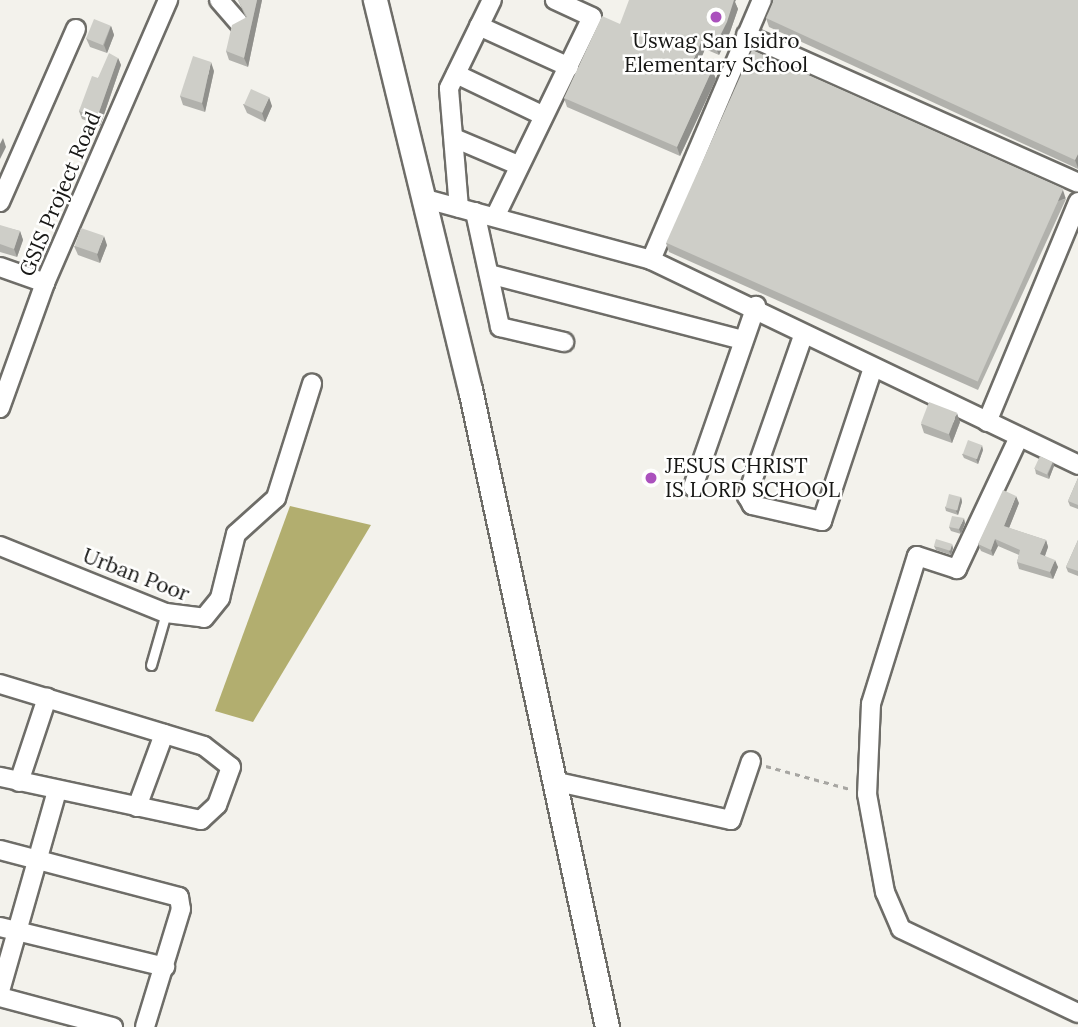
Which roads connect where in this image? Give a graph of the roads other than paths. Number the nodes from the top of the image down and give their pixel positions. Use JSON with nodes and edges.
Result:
{"nodes":[{"id":1,"x":168,"y":0,"type":"edge"},
{"id":2,"x":219,"y":0,"type":"edge"},
{"id":3,"x":375,"y":0,"type":"edge"},
{"id":4,"x":492,"y":0,"type":"edge"},
{"id":5,"x":555,"y":0,"type":"edge"},
{"id":6,"x":762,"y":0,"type":"edge"},
{"id":7,"x":239,"y":23,"type":"edge"},
{"id":8,"x":479,"y":26,"type":"junction"},
{"id":9,"x":76,"y":29,"type":"dead end"},
{"id":10,"x":746,"y":35,"type":"junction"},
{"id":11,"x":569,"y":67,"type":"junction"},
{"id":12,"x":456,"y":74,"type":"junction"},
{"id":13,"x":542,"y":116,"type":"junction"},
{"id":14,"x":454,"y":138,"type":"junction"},
{"id":15,"x":518,"y":165,"type":"junction"},
{"id":16,"x":1078,"y":183,"type":"edge"},
{"id":17,"x":422,"y":198,"type":"junction"},
{"id":18,"x":0,"y":202,"type":"edge"},
{"id":19,"x":1078,"y":202,"type":"edge"},
{"id":20,"x":467,"y":210,"type":"junction"},
{"id":21,"x":495,"y":217,"type":"junction"},
{"id":22,"x":651,"y":260,"type":"junction"},
{"id":23,"x":0,"y":267,"type":"edge"},
{"id":24,"x":489,"y":274,"type":"junction"},
{"id":25,"x":45,"y":283,"type":"junction"},
{"id":26,"x":756,"y":306,"type":"junction"},
{"id":27,"x":803,"y":336,"type":"junction"},
{"id":28,"x":743,"y":340,"type":"junction"},
{"id":29,"x":564,"y":342,"type":"dead end"},
{"id":30,"x":873,"y":368,"type":"junction"},
{"id":31,"x":313,"y":384,"type":"dead end"},
{"id":32,"x":0,"y":408,"type":"edge"},
{"id":33,"x":987,"y":422,"type":"junction"},
{"id":34,"x":1019,"y":437,"type":"junction"},
{"id":35,"x":1078,"y":465,"type":"edge"},
{"id":36,"x":693,"y":487,"type":"dead end"},
{"id":37,"x":0,"y":546,"type":"edge"},
{"id":38,"x":166,"y":612,"type":"junction"},
{"id":39,"x":151,"y":665,"type":"dead end"},
{"id":40,"x":0,"y":684,"type":"edge"},
{"id":41,"x":47,"y":698,"type":"junction"},
{"id":42,"x":164,"y":734,"type":"junction"},
{"id":43,"x":751,"y":761,"type":"road end"},
{"id":44,"x":0,"y":777,"type":"edge"},
{"id":45,"x":553,"y":781,"type":"junction"},
{"id":46,"x":19,"y":782,"type":"junction"},
{"id":47,"x":57,"y":792,"type":"junction"},
{"id":48,"x":137,"y":807,"type":"junction"},
{"id":49,"x":0,"y":850,"type":"edge"},
{"id":50,"x":38,"y":859,"type":"junction"},
{"id":51,"x":0,"y":927,"type":"edge"},
{"id":52,"x":20,"y":932,"type":"junction"},
{"id":53,"x":165,"y":967,"type":"junction"},
{"id":54,"x":0,"y":990,"type":"edge"},
{"id":55,"x":0,"y":997,"type":"edge"},
{"id":56,"x":1078,"y":1013,"type":"edge"},
{"id":57,"x":75,"y":1022,"type":"edge"},
{"id":58,"x":113,"y":1027,"type":"edge"},
{"id":59,"x":145,"y":1027,"type":"edge"},
{"id":60,"x":607,"y":1027,"type":"edge"}],
"edges":[{"from":1,"to":25,"type":"street","name":"GSIS Project Road"},
{"from":2,"to":7,"type":"street"},
{"from":3,"to":17,"type":"street"},
{"from":4,"to":8,"type":"street"},
{"from":5,"to":11,"type":"street"},
{"from":6,"to":10,"type":"street"},
{"from":8,"to":11,"type":"street"},
{"from":8,"to":12,"type":"street"},
{"from":9,"to":18,"type":"street"},
{"from":10,"to":16,"type":"street"},
{"from":10,"to":22,"type":"street"},
{"from":11,"to":13,"type":"street"},
{"from":12,"to":13,"type":"street"},
{"from":12,"to":14,"type":"street"},
{"from":13,"to":15,"type":"street"},
{"from":14,"to":15,"type":"street"},
{"from":14,"to":20,"type":"street"},
{"from":15,"to":21,"type":"street"},
{"from":17,"to":20,"type":"street"},
{"from":17,"to":45,"type":"street"},
{"from":19,"to":33,"type":"street"},
{"from":20,"to":21,"type":"street"},
{"from":20,"to":24,"type":"street"},
{"from":21,"to":22,"type":"street"},
{"from":22,"to":26,"type":"street"},
{"from":23,"to":25,"type":"street"},
{"from":24,"to":28,"type":"street"},
{"from":24,"to":29,"type":"street"},
{"from":25,"to":32,"type":"street","name":"GSIS Project Road"},
{"from":26,"to":27,"type":"street"},
{"from":26,"to":28,"type":"street"},
{"from":27,"to":30,"type":"street"},
{"from":27,"to":30,"type":"street"},
{"from":28,"to":36,"type":"street"},
{"from":30,"to":33,"type":"street"},
{"from":31,"to":38,"type":"street","name":"Urban Poor"},
{"from":33,"to":34,"type":"street"},
{"from":34,"to":35,"type":"street"},
{"from":34,"to":56,"type":"street"},
{"from":37,"to":38,"type":"street","name":"Urban Poor"},
{"from":38,"to":39,"type":"lane"},
{"from":40,"to":41,"type":"street"},
{"from":41,"to":42,"type":"street"},
{"from":41,"to":46,"type":"street"},
{"from":42,"to":48,"type":"street"},
{"from":42,"to":48,"type":"street"},
{"from":43,"to":45,"type":"street"},
{"from":44,"to":46,"type":"street"},
{"from":45,"to":60,"type":"street"},
{"from":46,"to":47,"type":"street"},
{"from":47,"to":48,"type":"street"},
{"from":47,"to":50,"type":"street"},
{"from":49,"to":50,"type":"street"},
{"from":50,"to":52,"type":"street"},
{"from":50,"to":53,"type":"street"},
{"from":51,"to":52,"type":"street"},
{"from":52,"to":53,"type":"street"},
{"from":52,"to":54,"type":"street"},
{"from":53,"to":59,"type":"street"},
{"from":55,"to":57,"type":"street"},
{"from":57,"to":58,"type":"street"}]}
